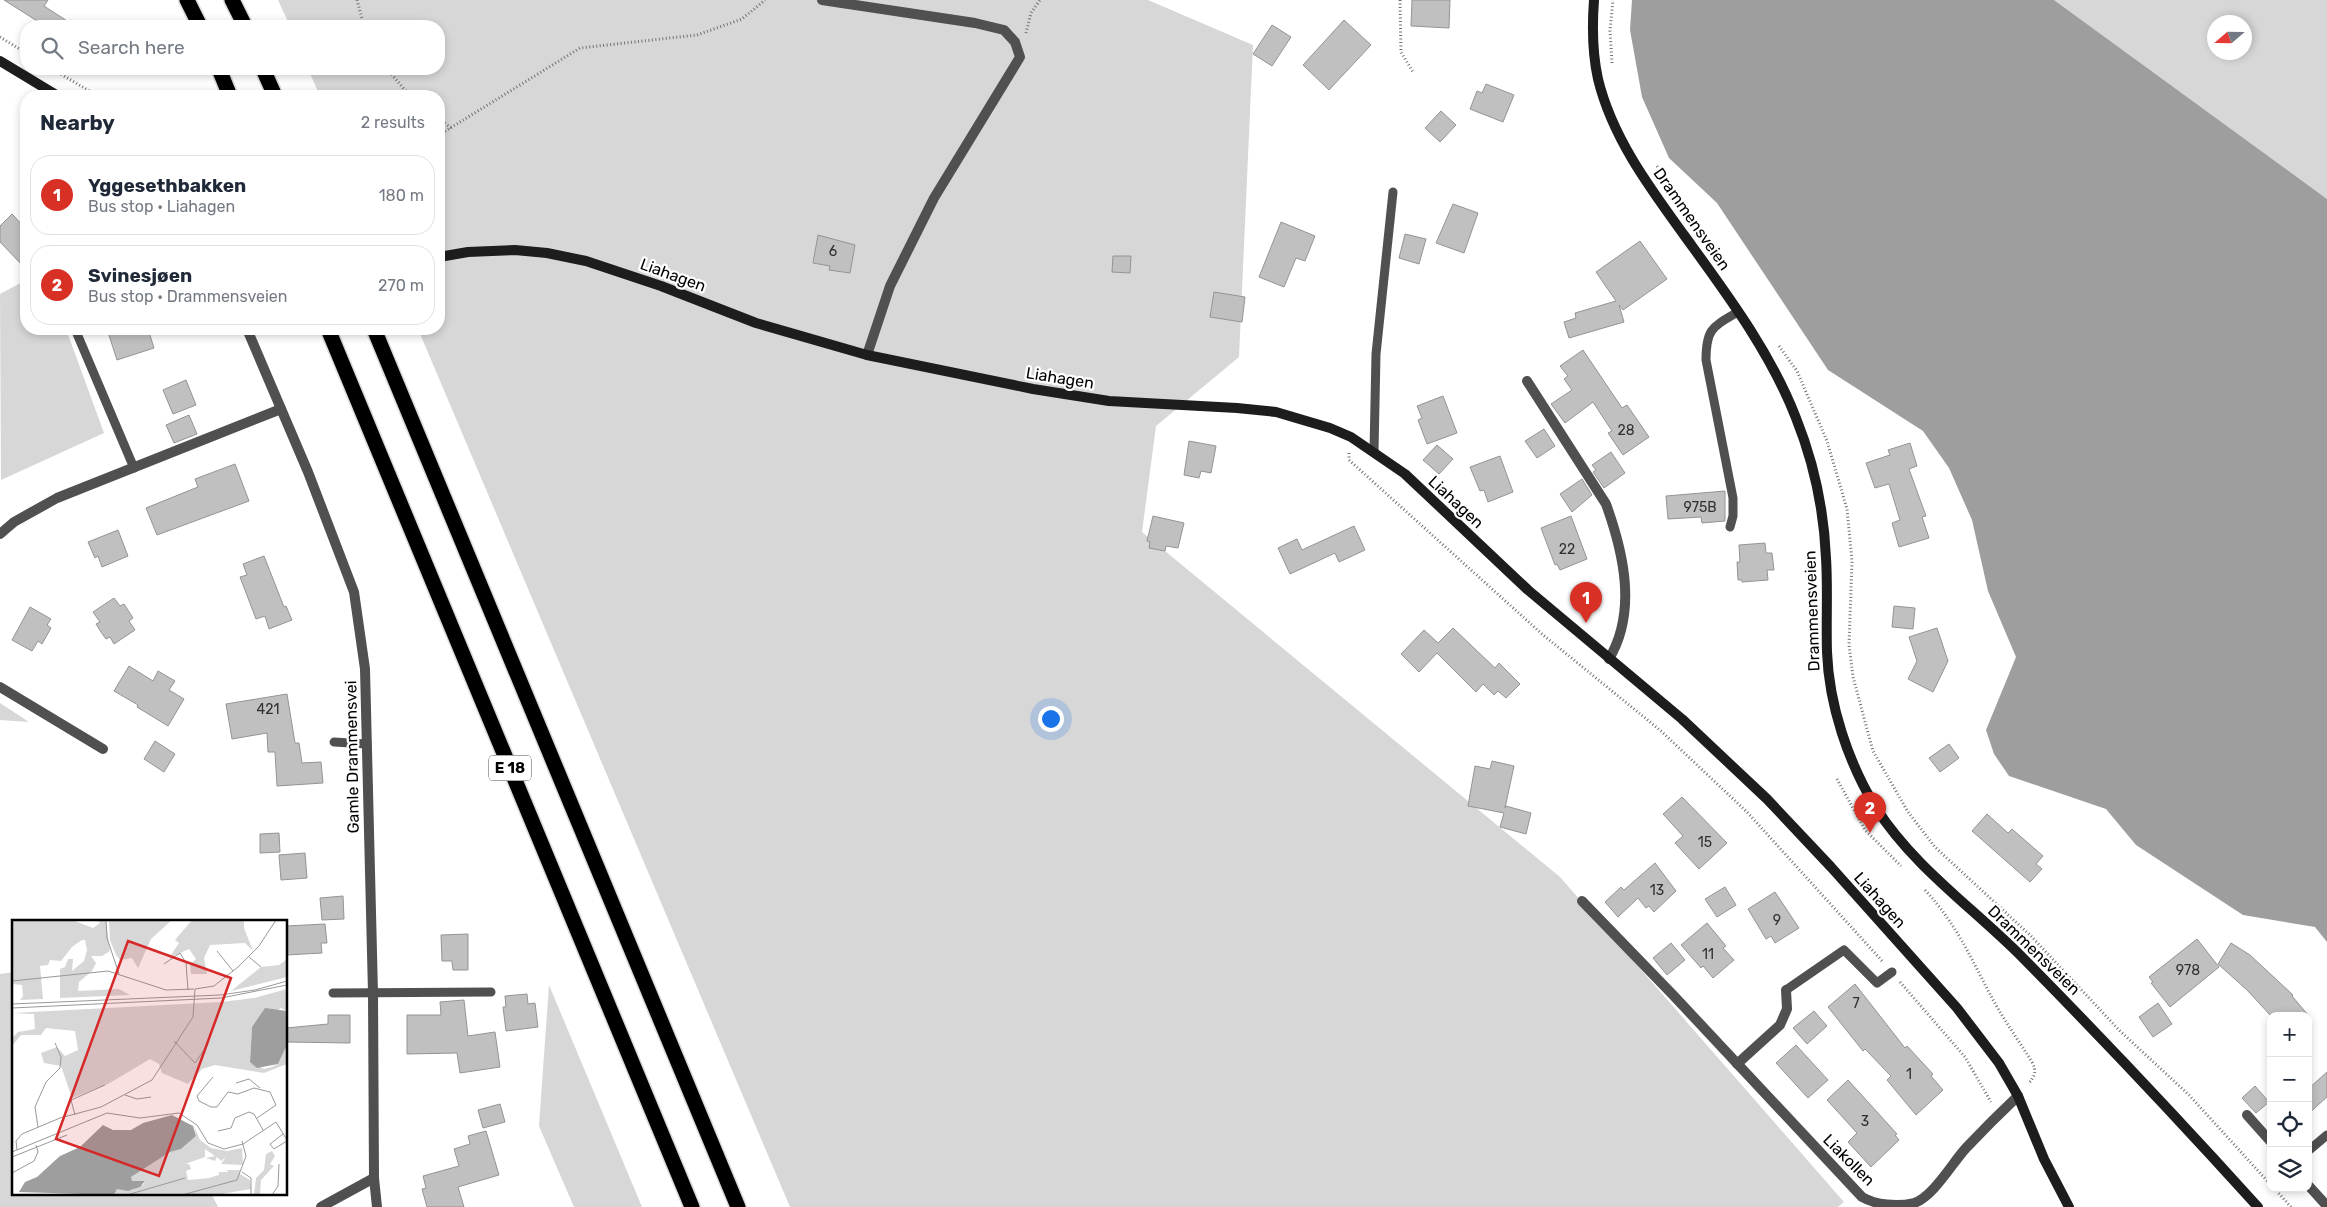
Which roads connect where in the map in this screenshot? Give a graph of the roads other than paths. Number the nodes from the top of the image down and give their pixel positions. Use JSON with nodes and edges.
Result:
{"nodes":[{"id":1,"x":187,"y":0,"type":"edge"},
{"id":2,"x":232,"y":0,"type":"edge"},
{"id":3,"x":822,"y":0,"type":"edge"},
{"id":4,"x":1594,"y":0,"type":"edge"},
{"id":5,"x":197,"y":20,"type":"edge"},
{"id":6,"x":241,"y":20,"type":"edge"},
{"id":7,"x":0,"y":61,"type":"edge"},
{"id":8,"x":20,"y":73,"type":"edge"},
{"id":9,"x":23,"y":75,"type":"edge"},
{"id":10,"x":221,"y":75,"type":"edge"},
{"id":11,"x":266,"y":75,"type":"edge"},
{"id":12,"x":48,"y":90,"type":"edge"},
{"id":13,"x":228,"y":90,"type":"edge"},
{"id":14,"x":272,"y":90,"type":"edge"},
{"id":15,"x":1393,"y":192,"type":"dead end"},
{"id":16,"x":445,"y":256,"type":"edge"},
{"id":17,"x":1738,"y":312,"type":"junction"},
{"id":18,"x":78,"y":335,"type":"edge"},
{"id":19,"x":250,"y":335,"type":"edge"},
{"id":20,"x":330,"y":335,"type":"edge"},
{"id":21,"x":376,"y":335,"type":"edge"},
{"id":22,"x":867,"y":355,"type":"junction"},
{"id":23,"x":1527,"y":381,"type":"dead end"},
{"id":24,"x":281,"y":409,"type":"junction"},
{"id":25,"x":1374,"y":451,"type":"junction"},
{"id":26,"x":134,"y":468,"type":"junction"},
{"id":27,"x":1730,"y":527,"type":"dead end"},
{"id":28,"x":0,"y":534,"type":"edge"},
{"id":29,"x":1609,"y":660,"type":"junction"},
{"id":30,"x":0,"y":687,"type":"edge"},
{"id":31,"x":334,"y":742,"type":"dead end"},
{"id":32,"x":366,"y":744,"type":"junction"},
{"id":33,"x":103,"y":749,"type":"dead end"},
{"id":34,"x":1582,"y":901,"type":"dead end"},
{"id":35,"x":1892,"y":972,"type":"road end"},
{"id":36,"x":1786,"y":990,"type":"joint"},
{"id":37,"x":333,"y":992,"type":"dead end"},
{"id":38,"x":491,"y":992,"type":"dead end"},
{"id":39,"x":372,"y":993,"type":"junction"},
{"id":40,"x":1737,"y":1064,"type":"junction"},
{"id":41,"x":2018,"y":1096,"type":"junction"},
{"id":42,"x":2247,"y":1115,"type":"dead end"},
{"id":43,"x":2327,"y":1135,"type":"edge"},
{"id":44,"x":2267,"y":1138,"type":"edge"},
{"id":45,"x":2312,"y":1148,"type":"edge"},
{"id":46,"x":374,"y":1178,"type":"junction"},
{"id":47,"x":2312,"y":1189,"type":"edge"},
{"id":48,"x":2327,"y":1206,"type":"edge"},
{"id":49,"x":321,"y":1207,"type":"edge"},
{"id":50,"x":377,"y":1207,"type":"edge"},
{"id":51,"x":692,"y":1207,"type":"edge"},
{"id":52,"x":738,"y":1207,"type":"edge"},
{"id":53,"x":2069,"y":1207,"type":"edge"},
{"id":54,"x":2258,"y":1207,"type":"edge"}],
"edges":[{"from":1,"to":5,"type":"highway"},
{"from":2,"to":6,"type":"highway"},
{"from":3,"to":22,"type":"street"},
{"from":4,"to":17,"type":"main road","name":"Drammensveien"},
{"from":7,"to":8,"type":"main road"},
{"from":9,"to":12,"type":"main road"},
{"from":10,"to":13,"type":"highway"},
{"from":11,"to":14,"type":"highway"},
{"from":15,"to":25,"type":"lane"},
{"from":16,"to":22,"type":"main road","name":"Liahagen"},
{"from":17,"to":27,"type":"lane"},
{"from":17,"to":54,"type":"main road","name":"Drammensveien"},
{"from":18,"to":26,"type":"lane"},
{"from":19,"to":24,"type":"street","name":"Gamle Drammensvei"},
{"from":20,"to":51,"type":"highway","number":"E 18"},
{"from":21,"to":52,"type":"highway","number":"E 18"},
{"from":22,"to":25,"type":"main road","name":"Liahagen"},
{"from":23,"to":29,"type":"street"},
{"from":24,"to":26,"type":"street"},
{"from":24,"to":32,"type":"street","name":"Gamle Drammensvei"},
{"from":25,"to":29,"type":"main road","name":"Liahagen"},
{"from":26,"to":28,"type":"street"},
{"from":29,"to":41,"type":"main road","name":"Liahagen"},
{"from":30,"to":33,"type":"street"},
{"from":31,"to":32,"type":"lane"},
{"from":32,"to":39,"type":"street","name":"Gamle Drammensvei"},
{"from":34,"to":40,"type":"street","name":"Liakollen"},
{"from":35,"to":36,"type":"lane"},
{"from":36,"to":40,"type":"street"},
{"from":37,"to":39,"type":"lane"},
{"from":38,"to":39,"type":"lane"},
{"from":39,"to":46,"type":"street","name":"Gamle Drammensvei"},
{"from":40,"to":41,"type":"street","name":"Liakollen"},
{"from":41,"to":53,"type":"main road","name":"Liahagen"},
{"from":42,"to":44,"type":"street"},
{"from":43,"to":45,"type":"lane"},
{"from":46,"to":49,"type":"street"},
{"from":46,"to":50,"type":"street","name":"Gamle Drammensvei"},
{"from":47,"to":48,"type":"street"}]}
